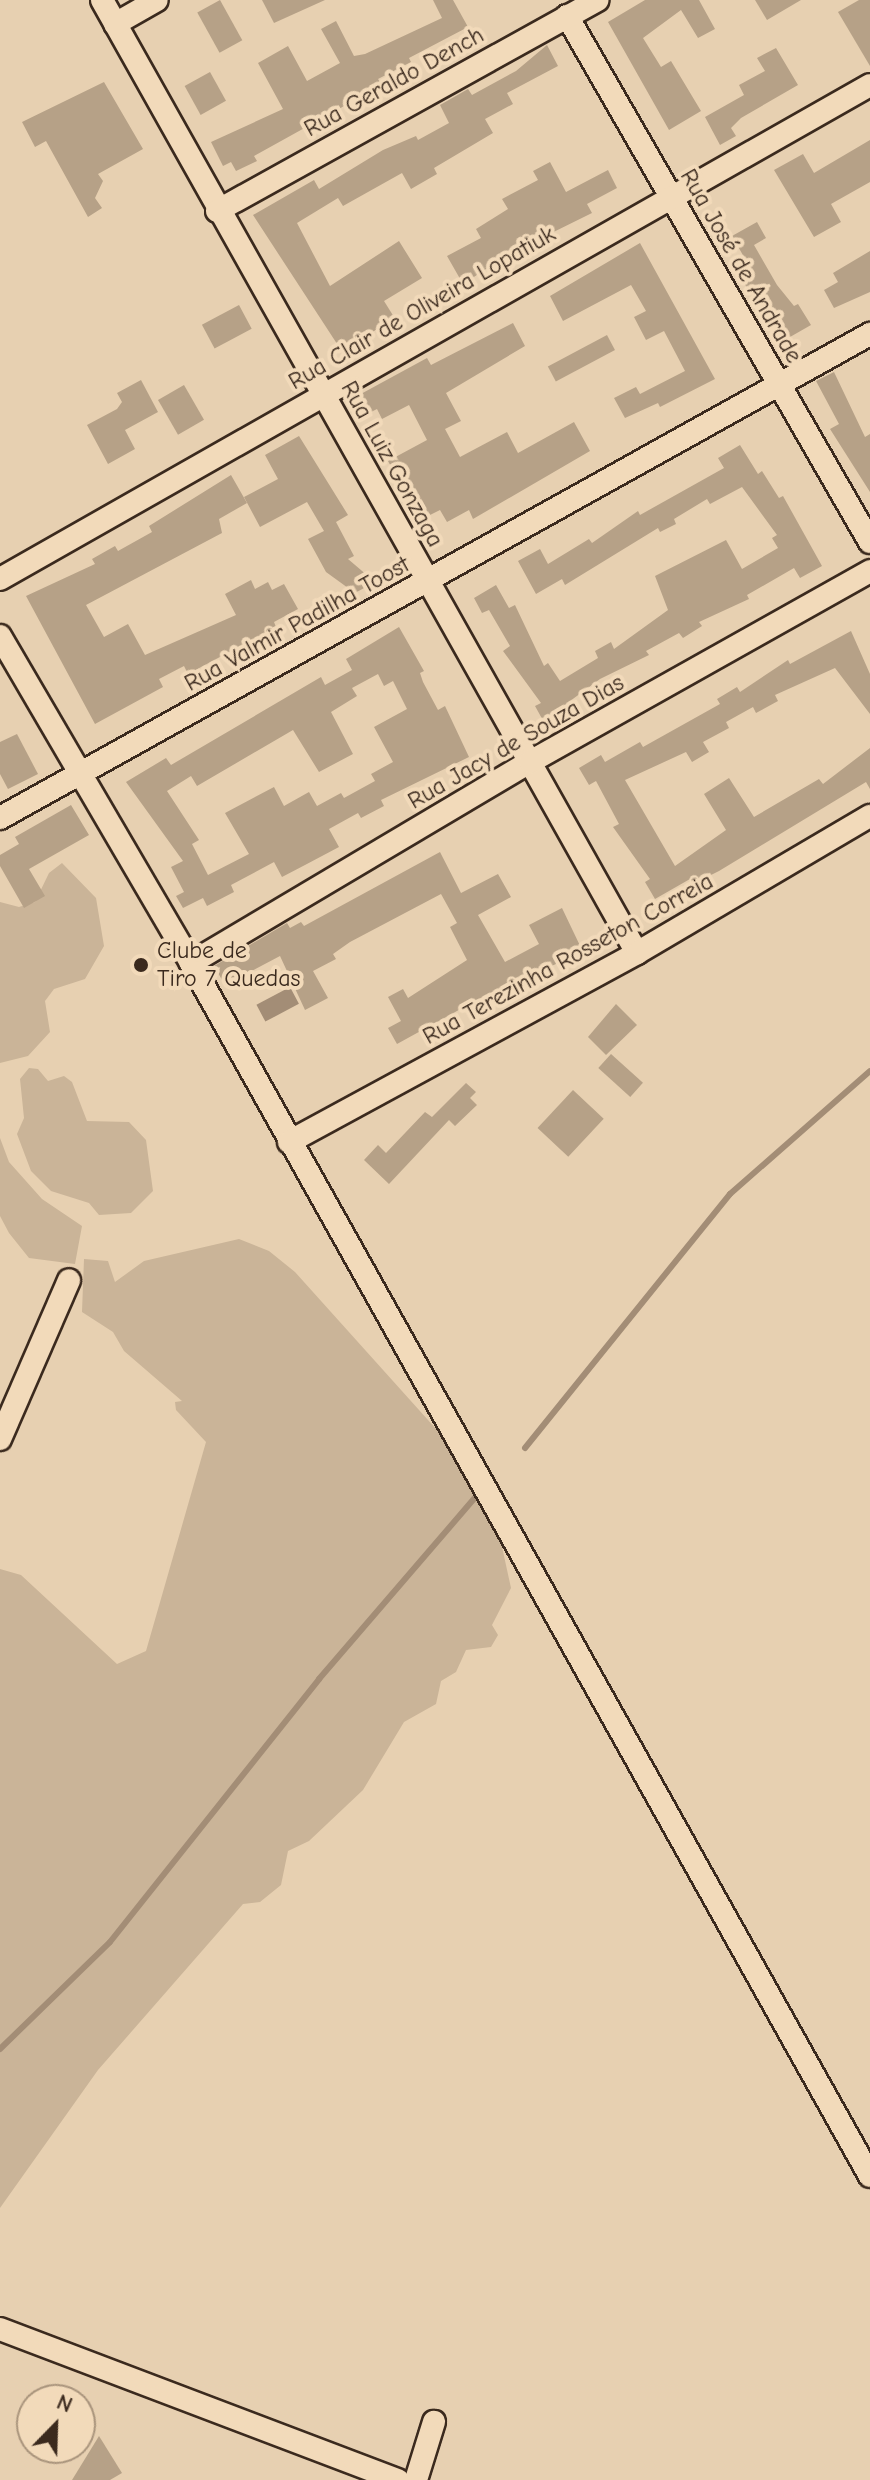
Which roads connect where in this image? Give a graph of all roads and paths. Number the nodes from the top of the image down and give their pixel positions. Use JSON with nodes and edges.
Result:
{"nodes":[{"id":1,"x":102,"y":0,"type":"edge"},
{"id":2,"x":157,"y":0,"type":"edge"},
{"id":3,"x":597,"y":0,"type":"edge"},
{"id":4,"x":567,"y":16,"type":"junction"},
{"id":5,"x":115,"y":24,"type":"junction"},
{"id":6,"x":870,"y":85,"type":"edge"},
{"id":7,"x":671,"y":197,"type":"junction"},
{"id":8,"x":217,"y":211,"type":"junction"},
{"id":9,"x":870,"y":334,"type":"edge"},
{"id":10,"x":779,"y":385,"type":"junction"},
{"id":11,"x":323,"y":394,"type":"junction"},
{"id":12,"x":870,"y":542,"type":"edge"},
{"id":13,"x":870,"y":571,"type":"edge"},
{"id":14,"x":0,"y":579,"type":"edge"},
{"id":15,"x":428,"y":581,"type":"junction"},
{"id":16,"x":0,"y":636,"type":"edge"},
{"id":17,"x":530,"y":762,"type":"junction"},
{"id":18,"x":78,"y":774,"type":"junction"},
{"id":19,"x":870,"y":816,"type":"edge"},
{"id":20,"x":0,"y":818,"type":"edge"},
{"id":21,"x":637,"y":953,"type":"junction"},
{"id":22,"x":191,"y":963,"type":"junction"},
{"id":23,"x":289,"y":1142,"type":"junction"},
{"id":24,"x":69,"y":1280,"type":"dead end"},
{"id":25,"x":0,"y":1439,"type":"edge"},
{"id":26,"x":870,"y":2175,"type":"edge"},
{"id":27,"x":0,"y":2329,"type":"edge"},
{"id":28,"x":434,"y":2422,"type":"dead end"},
{"id":29,"x":398,"y":2480,"type":"edge"},
{"id":30,"x":416,"y":2480,"type":"edge"}],
"edges":[{"from":1,"to":5,"type":"street","name":"Rua Luiz Gonzaga"},
{"from":2,"to":5,"type":"street"},
{"from":3,"to":4,"type":"street","name":"Rua Geraldo Dench"},
{"from":4,"to":7,"type":"street","name":"Rua José de Andrade"},
{"from":4,"to":8,"type":"street","name":"Rua Geraldo Dench"},
{"from":5,"to":8,"type":"street","name":"Rua Luiz Gonzaga"},
{"from":6,"to":7,"type":"street","name":"Rua Clair de Oliveira Lopatiuk"},
{"from":7,"to":10,"type":"street","name":"Rua José de Andrade"},
{"from":7,"to":11,"type":"street","name":"Rua Clair de Oliveira Lopatiuk"},
{"from":8,"to":11,"type":"street","name":"Rua Luiz Gonzaga"},
{"from":9,"to":10,"type":"street","name":"Rua Valmir Padilha Toost"},
{"from":10,"to":12,"type":"street","name":"Rua José de Andrade"},
{"from":10,"to":15,"type":"street","name":"Rua Valmir Padilha Toost"},
{"from":11,"to":14,"type":"street","name":"Rua Clair de Oliveira Lopatiuk"},
{"from":11,"to":15,"type":"street","name":"Rua Luiz Gonzaga"},
{"from":13,"to":17,"type":"street","name":"Rua Jacy de Souza Dias"},
{"from":15,"to":17,"type":"street","name":"Rua Luiz Gonzaga"},
{"from":15,"to":18,"type":"street","name":"Rua Valmir Padilha Toost"},
{"from":16,"to":18,"type":"street"},
{"from":17,"to":21,"type":"street","name":"Rua Luiz Gonzaga"},
{"from":17,"to":22,"type":"street","name":"Rua Jacy de Souza Dias"},
{"from":18,"to":20,"type":"street","name":"Rua Valmir Padilha Toost"},
{"from":18,"to":22,"type":"street"},
{"from":19,"to":21,"type":"street","name":"Rua Terezinha Rosseton Correia"},
{"from":21,"to":23,"type":"street","name":"Rua Terezinha Rosseton Correia"},
{"from":22,"to":23,"type":"street"},
{"from":23,"to":26,"type":"street"},
{"from":24,"to":25,"type":"street"},
{"from":27,"to":29,"type":"street"},
{"from":28,"to":30,"type":"street"}]}
